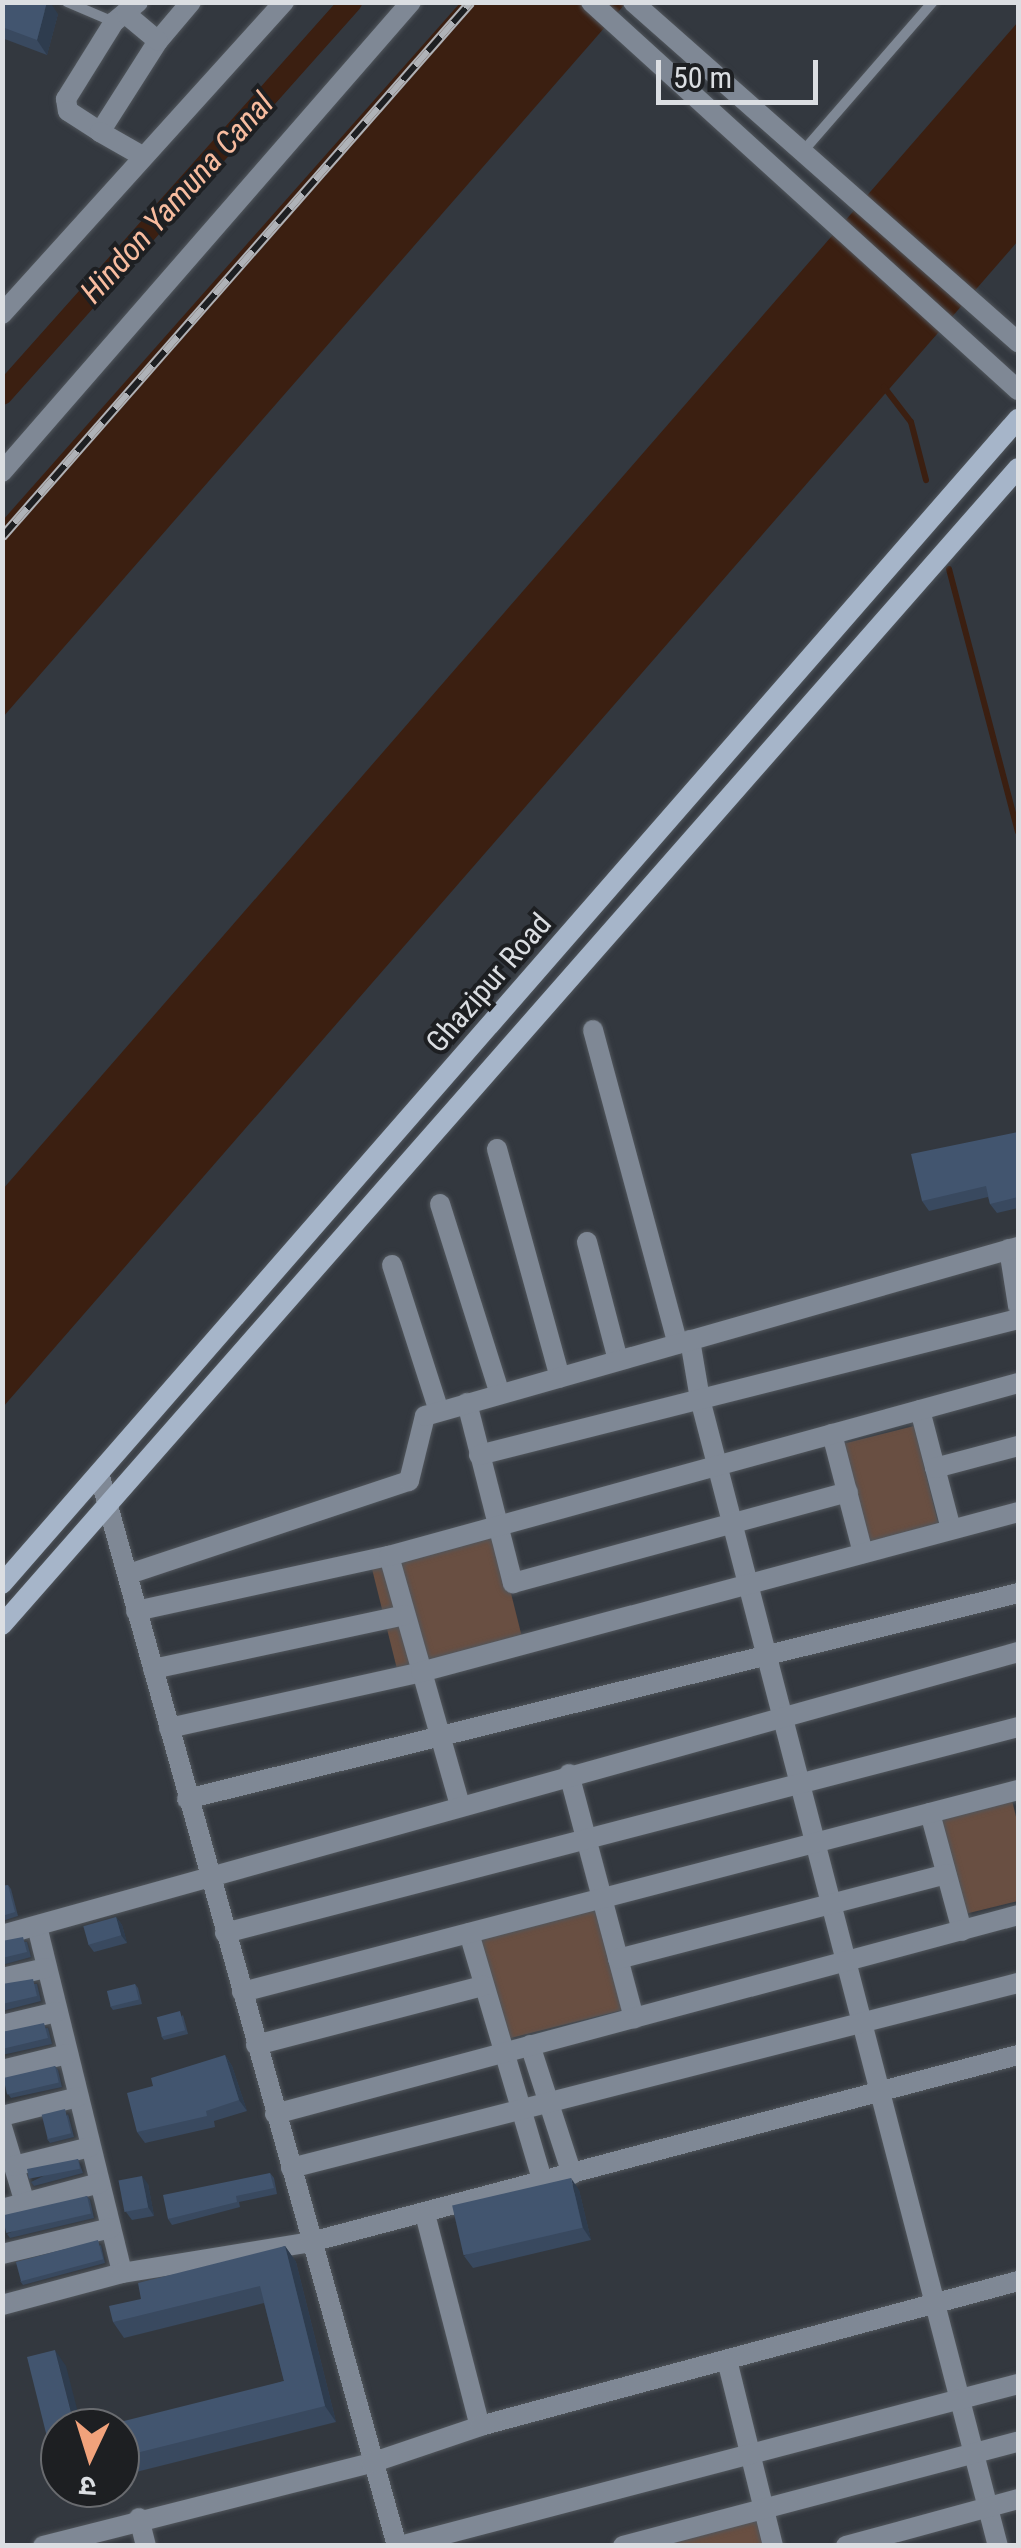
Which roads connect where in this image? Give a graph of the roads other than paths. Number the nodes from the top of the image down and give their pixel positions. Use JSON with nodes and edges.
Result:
{"nodes":[{"id":1,"x":67,"y":2,"type":"edge"},
{"id":2,"x":191,"y":2,"type":"edge"},
{"id":3,"x":284,"y":2,"type":"edge"},
{"id":4,"x":412,"y":2,"type":"edge"},
{"id":5,"x":591,"y":2,"type":"edge"},
{"id":6,"x":933,"y":2,"type":"edge"},
{"id":7,"x":640,"y":8,"type":"edge"},
{"id":8,"x":130,"y":9,"type":"edge"},
{"id":9,"x":158,"y":41,"type":"junction"},
{"id":10,"x":100,"y":132,"type":"junction"},
{"id":11,"x":805,"y":149,"type":"junction"},
{"id":12,"x":142,"y":156,"type":"junction"},
{"id":13,"x":2,"y":314,"type":"edge"},
{"id":14,"x":1018,"y":342,"type":"edge"},
{"id":15,"x":1018,"y":390,"type":"edge"},
{"id":16,"x":1018,"y":419,"type":"edge"},
{"id":17,"x":1018,"y":468,"type":"edge"},
{"id":18,"x":2,"y":472,"type":"edge"},
{"id":19,"x":593,"y":1030,"type":"dead end"},
{"id":20,"x":497,"y":1149,"type":"dead end"},
{"id":21,"x":440,"y":1204,"type":"dead end"},
{"id":22,"x":588,"y":1242,"type":"dead end"},
{"id":23,"x":1014,"y":1248,"type":"edge"},
{"id":24,"x":392,"y":1265,"type":"dead end"},
{"id":25,"x":1016,"y":1283,"type":"edge"},
{"id":26,"x":1018,"y":1306,"type":"edge"},
{"id":27,"x":1018,"y":1318,"type":"edge"},
{"id":28,"x":684,"y":1342,"type":"junction"},
{"id":29,"x":618,"y":1360,"type":"junction"},
{"id":30,"x":560,"y":1377,"type":"junction"},
{"id":31,"x":1018,"y":1384,"type":"edge"},
{"id":32,"x":500,"y":1394,"type":"junction"},
{"id":33,"x":700,"y":1399,"type":"junction"},
{"id":34,"x":467,"y":1403,"type":"junction"},
{"id":35,"x":920,"y":1410,"type":"junction"},
{"id":36,"x":439,"y":1411,"type":"junction"},
{"id":37,"x":832,"y":1434,"type":"junction"},
{"id":38,"x":1018,"y":1446,"type":"edge"},
{"id":39,"x":479,"y":1455,"type":"junction"},
{"id":40,"x":717,"y":1465,"type":"junction"},
{"id":41,"x":936,"y":1468,"type":"junction"},
{"id":42,"x":100,"y":1477,"type":"junction"},
{"id":43,"x":848,"y":1492,"type":"junction"},
{"id":44,"x":108,"y":1509,"type":"junction"},
{"id":45,"x":1018,"y":1512,"type":"edge"},
{"id":46,"x":498,"y":1524,"type":"junction"},
{"id":47,"x":732,"y":1524,"type":"junction"},
{"id":48,"x":951,"y":1530,"type":"junction"},
{"id":49,"x":863,"y":1552,"type":"junction"},
{"id":50,"x":390,"y":1556,"type":"junction"},
{"id":51,"x":129,"y":1574,"type":"junction"},
{"id":52,"x":748,"y":1583,"type":"junction"},
{"id":53,"x":2,"y":1584,"type":"edge"},
{"id":54,"x":1018,"y":1593,"type":"edge"},
{"id":55,"x":136,"y":1611,"type":"junction"},
{"id":56,"x":406,"y":1616,"type":"junction"},
{"id":57,"x":2,"y":1625,"type":"edge"},
{"id":58,"x":1018,"y":1652,"type":"edge"},
{"id":59,"x":766,"y":1656,"type":"junction"},
{"id":60,"x":153,"y":1669,"type":"junction"},
{"id":61,"x":421,"y":1672,"type":"junction"},
{"id":62,"x":781,"y":1714,"type":"junction"},
{"id":63,"x":1018,"y":1727,"type":"edge"},
{"id":64,"x":168,"y":1728,"type":"junction"},
{"id":65,"x":439,"y":1739,"type":"junction"},
{"id":66,"x":569,"y":1774,"type":"junction"},
{"id":67,"x":799,"y":1784,"type":"junction"},
{"id":68,"x":1018,"y":1790,"type":"edge"},
{"id":69,"x":187,"y":1798,"type":"junction"},
{"id":70,"x":460,"y":1806,"type":"junction"},
{"id":71,"x":930,"y":1813,"type":"junction"},
{"id":72,"x":587,"y":1839,"type":"junction"},
{"id":73,"x":815,"y":1843,"type":"junction"},
{"id":74,"x":209,"y":1873,"type":"junction"},
{"id":75,"x":946,"y":1874,"type":"junction"},
{"id":76,"x":603,"y":1898,"type":"junction"},
{"id":77,"x":830,"y":1904,"type":"junction"},
{"id":78,"x":1018,"y":1915,"type":"edge"},
{"id":79,"x":36,"y":1926,"type":"junction"},
{"id":80,"x":962,"y":1930,"type":"junction"},
{"id":81,"x":224,"y":1932,"type":"junction"},
{"id":82,"x":469,"y":1932,"type":"junction"},
{"id":83,"x":2,"y":1936,"type":"edge"},
{"id":84,"x":618,"y":1959,"type":"junction"},
{"id":85,"x":846,"y":1962,"type":"junction"},
{"id":86,"x":46,"y":1968,"type":"junction"},
{"id":87,"x":2,"y":1978,"type":"edge"},
{"id":88,"x":1018,"y":1982,"type":"edge"},
{"id":89,"x":483,"y":1986,"type":"junction"},
{"id":90,"x":242,"y":1992,"type":"junction"},
{"id":91,"x":56,"y":2012,"type":"junction"},
{"id":92,"x":634,"y":2018,"type":"junction"},
{"id":93,"x":862,"y":2022,"type":"junction"},
{"id":94,"x":2,"y":2026,"type":"edge"},
{"id":95,"x":256,"y":2045,"type":"junction"},
{"id":96,"x":530,"y":2046,"type":"junction"},
{"id":97,"x":504,"y":2053,"type":"junction"},
{"id":98,"x":67,"y":2054,"type":"junction"},
{"id":99,"x":1018,"y":2055,"type":"edge"},
{"id":100,"x":2,"y":2070,"type":"edge"},
{"id":101,"x":880,"y":2092,"type":"junction"},
{"id":102,"x":78,"y":2097,"type":"junction"},
{"id":103,"x":548,"y":2102,"type":"junction"},
{"id":104,"x":520,"y":2109,"type":"junction"},
{"id":105,"x":275,"y":2114,"type":"junction"},
{"id":106,"x":2,"y":2116,"type":"edge"},
{"id":107,"x":2,"y":2128,"type":"edge"},
{"id":108,"x":90,"y":2147,"type":"junction"},
{"id":109,"x":14,"y":2166,"type":"junction"},
{"id":110,"x":290,"y":2168,"type":"junction"},
{"id":111,"x":572,"y":2174,"type":"junction"},
{"id":112,"x":100,"y":2183,"type":"junction"},
{"id":113,"x":543,"y":2183,"type":"junction"},
{"id":114,"x":24,"y":2203,"type":"junction"},
{"id":115,"x":2,"y":2210,"type":"edge"},
{"id":116,"x":425,"y":2214,"type":"junction"},
{"id":117,"x":111,"y":2228,"type":"junction"},
{"id":118,"x":311,"y":2242,"type":"junction"},
{"id":119,"x":2,"y":2254,"type":"edge"},
{"id":120,"x":122,"y":2273,"type":"junction"},
{"id":121,"x":1018,"y":2281,"type":"edge"},
{"id":122,"x":935,"y":2303,"type":"junction"},
{"id":123,"x":2,"y":2305,"type":"edge"},
{"id":124,"x":726,"y":2360,"type":"junction"},
{"id":125,"x":1018,"y":2384,"type":"edge"},
{"id":126,"x":963,"y":2398,"type":"junction"},
{"id":127,"x":480,"y":2426,"type":"junction"},
{"id":128,"x":1018,"y":2442,"type":"edge"},
{"id":129,"x":753,"y":2453,"type":"junction"},
{"id":130,"x":975,"y":2453,"type":"junction"},
{"id":131,"x":372,"y":2463,"type":"junction"},
{"id":132,"x":1018,"y":2500,"type":"edge"},
{"id":133,"x":764,"y":2508,"type":"junction"},
{"id":134,"x":988,"y":2508,"type":"junction"},
{"id":135,"x":139,"y":2518,"type":"junction"},
{"id":136,"x":626,"y":2545,"type":"edge"},
{"id":137,"x":43,"y":2546,"type":"edge"},
{"id":138,"x":146,"y":2546,"type":"edge"},
{"id":139,"x":399,"y":2546,"type":"edge"},
{"id":140,"x":773,"y":2546,"type":"edge"},
{"id":141,"x":846,"y":2546,"type":"edge"},
{"id":142,"x":998,"y":2546,"type":"edge"}],
"edges":[{"from":1,"to":8,"type":"lane"},
{"from":2,"to":9,"type":"street"},
{"from":3,"to":12,"type":"street"},
{"from":4,"to":18,"type":"street"},
{"from":5,"to":15,"type":"street"},
{"from":6,"to":11,"type":"lane"},
{"from":7,"to":11,"type":"street"},
{"from":8,"to":9,"type":"street"},
{"from":8,"to":10,"type":"street"},
{"from":9,"to":10,"type":"street"},
{"from":10,"to":12,"type":"street"},
{"from":11,"to":14,"type":"street"},
{"from":12,"to":13,"type":"street"},
{"from":16,"to":42,"type":"main road","name":"Ghazipur Road"},
{"from":17,"to":44,"type":"main road","name":"Ghazipur Road"},
{"from":19,"to":28,"type":"street"},
{"from":20,"to":30,"type":"street"},
{"from":21,"to":32,"type":"street"},
{"from":22,"to":29,"type":"street"},
{"from":23,"to":25,"type":"street"},
{"from":23,"to":28,"type":"street"},
{"from":24,"to":36,"type":"street"},
{"from":25,"to":26,"type":"street"},
{"from":27,"to":33,"type":"street"},
{"from":28,"to":29,"type":"street"},
{"from":28,"to":33,"type":"street"},
{"from":29,"to":30,"type":"street"},
{"from":30,"to":32,"type":"street"},
{"from":31,"to":35,"type":"street"},
{"from":32,"to":34,"type":"street"},
{"from":33,"to":39,"type":"street"},
{"from":33,"to":40,"type":"street"},
{"from":34,"to":36,"type":"street"},
{"from":34,"to":39,"type":"street"},
{"from":35,"to":37,"type":"street"},
{"from":35,"to":41,"type":"street"},
{"from":36,"to":51,"type":"street"},
{"from":37,"to":40,"type":"street"},
{"from":37,"to":43,"type":"street"},
{"from":38,"to":41,"type":"street"},
{"from":39,"to":46,"type":"street"},
{"from":40,"to":46,"type":"street"},
{"from":40,"to":47,"type":"street"},
{"from":41,"to":48,"type":"street"},
{"from":42,"to":44,"type":"street"},
{"from":42,"to":53,"type":"main road","name":"Ghazipur Road"},
{"from":43,"to":47,"type":"street"},
{"from":43,"to":49,"type":"street"},
{"from":44,"to":51,"type":"street"},
{"from":44,"to":57,"type":"main road","name":"Ghazipur Road"},
{"from":45,"to":48,"type":"street"},
{"from":46,"to":47,"type":"street"},
{"from":46,"to":50,"type":"street"},
{"from":47,"to":52,"type":"street"},
{"from":48,"to":49,"type":"street"},
{"from":49,"to":52,"type":"street"},
{"from":50,"to":55,"type":"street"},
{"from":50,"to":56,"type":"street"},
{"from":51,"to":55,"type":"street"},
{"from":52,"to":59,"type":"street"},
{"from":52,"to":61,"type":"street"},
{"from":54,"to":59,"type":"street"},
{"from":55,"to":60,"type":"street"},
{"from":56,"to":60,"type":"street"},
{"from":56,"to":61,"type":"street"},
{"from":58,"to":62,"type":"street"},
{"from":59,"to":62,"type":"street"},
{"from":59,"to":65,"type":"street"},
{"from":60,"to":64,"type":"street"},
{"from":61,"to":64,"type":"street"},
{"from":61,"to":65,"type":"street"},
{"from":62,"to":66,"type":"street"},
{"from":62,"to":67,"type":"street"},
{"from":63,"to":67,"type":"street"},
{"from":64,"to":69,"type":"street"},
{"from":65,"to":69,"type":"street"},
{"from":65,"to":70,"type":"street"},
{"from":66,"to":70,"type":"street"},
{"from":66,"to":72,"type":"street"},
{"from":67,"to":72,"type":"street"},
{"from":67,"to":73,"type":"street"},
{"from":68,"to":71,"type":"street"},
{"from":69,"to":74,"type":"street"},
{"from":70,"to":74,"type":"street"},
{"from":71,"to":73,"type":"street"},
{"from":71,"to":75,"type":"street"},
{"from":72,"to":76,"type":"street"},
{"from":72,"to":81,"type":"street"},
{"from":73,"to":76,"type":"street"},
{"from":73,"to":77,"type":"street"},
{"from":74,"to":79,"type":"street"},
{"from":74,"to":81,"type":"street"},
{"from":75,"to":77,"type":"street"},
{"from":75,"to":80,"type":"street"},
{"from":76,"to":82,"type":"street"},
{"from":76,"to":84,"type":"street"},
{"from":77,"to":84,"type":"street"},
{"from":77,"to":85,"type":"street"},
{"from":78,"to":80,"type":"street"},
{"from":79,"to":83,"type":"street"},
{"from":79,"to":86,"type":"street"},
{"from":80,"to":85,"type":"street"},
{"from":81,"to":90,"type":"street"},
{"from":82,"to":89,"type":"street"},
{"from":82,"to":90,"type":"street"},
{"from":84,"to":92,"type":"street"},
{"from":85,"to":92,"type":"street"},
{"from":85,"to":93,"type":"street"},
{"from":86,"to":87,"type":"street"},
{"from":86,"to":91,"type":"street"},
{"from":88,"to":93,"type":"street"},
{"from":89,"to":95,"type":"street"},
{"from":89,"to":97,"type":"street"},
{"from":90,"to":95,"type":"street"},
{"from":91,"to":94,"type":"street"},
{"from":91,"to":98,"type":"street"},
{"from":92,"to":96,"type":"street"},
{"from":93,"to":101,"type":"street"},
{"from":93,"to":103,"type":"street"},
{"from":95,"to":105,"type":"street"},
{"from":96,"to":97,"type":"street"},
{"from":96,"to":103,"type":"street"},
{"from":97,"to":104,"type":"street"},
{"from":97,"to":105,"type":"street"},
{"from":98,"to":100,"type":"street"},
{"from":98,"to":102,"type":"street"},
{"from":99,"to":101,"type":"street"},
{"from":101,"to":111,"type":"street"},
{"from":101,"to":122,"type":"street"},
{"from":102,"to":106,"type":"street"},
{"from":102,"to":108,"type":"street"},
{"from":103,"to":104,"type":"street"},
{"from":103,"to":111,"type":"street"},
{"from":104,"to":110,"type":"street"},
{"from":104,"to":113,"type":"street"},
{"from":105,"to":110,"type":"street"},
{"from":107,"to":109,"type":"street"},
{"from":108,"to":109,"type":"street"},
{"from":108,"to":112,"type":"street"},
{"from":109,"to":114,"type":"street"},
{"from":110,"to":118,"type":"street"},
{"from":111,"to":113,"type":"street"},
{"from":112,"to":114,"type":"street"},
{"from":112,"to":117,"type":"street"},
{"from":113,"to":116,"type":"street"},
{"from":114,"to":115,"type":"street"},
{"from":116,"to":118,"type":"street"},
{"from":116,"to":127,"type":"street"},
{"from":117,"to":119,"type":"street"},
{"from":117,"to":120,"type":"street"},
{"from":118,"to":120,"type":"street"},
{"from":118,"to":131,"type":"street"},
{"from":120,"to":123,"type":"street"},
{"from":121,"to":122,"type":"street"},
{"from":122,"to":124,"type":"street"},
{"from":122,"to":126,"type":"street"},
{"from":124,"to":127,"type":"street"},
{"from":124,"to":129,"type":"street"},
{"from":125,"to":126,"type":"street"},
{"from":126,"to":129,"type":"street"},
{"from":126,"to":130,"type":"street"},
{"from":127,"to":131,"type":"street"},
{"from":128,"to":130,"type":"street"},
{"from":129,"to":133,"type":"street"},
{"from":129,"to":139,"type":"street"},
{"from":130,"to":133,"type":"street"},
{"from":130,"to":134,"type":"street"},
{"from":131,"to":135,"type":"street"},
{"from":131,"to":139,"type":"street"},
{"from":132,"to":134,"type":"street"},
{"from":133,"to":136,"type":"street"},
{"from":133,"to":140,"type":"street"},
{"from":134,"to":141,"type":"street"},
{"from":134,"to":142,"type":"street"},
{"from":135,"to":137,"type":"street"},
{"from":135,"to":138,"type":"street"}]}
